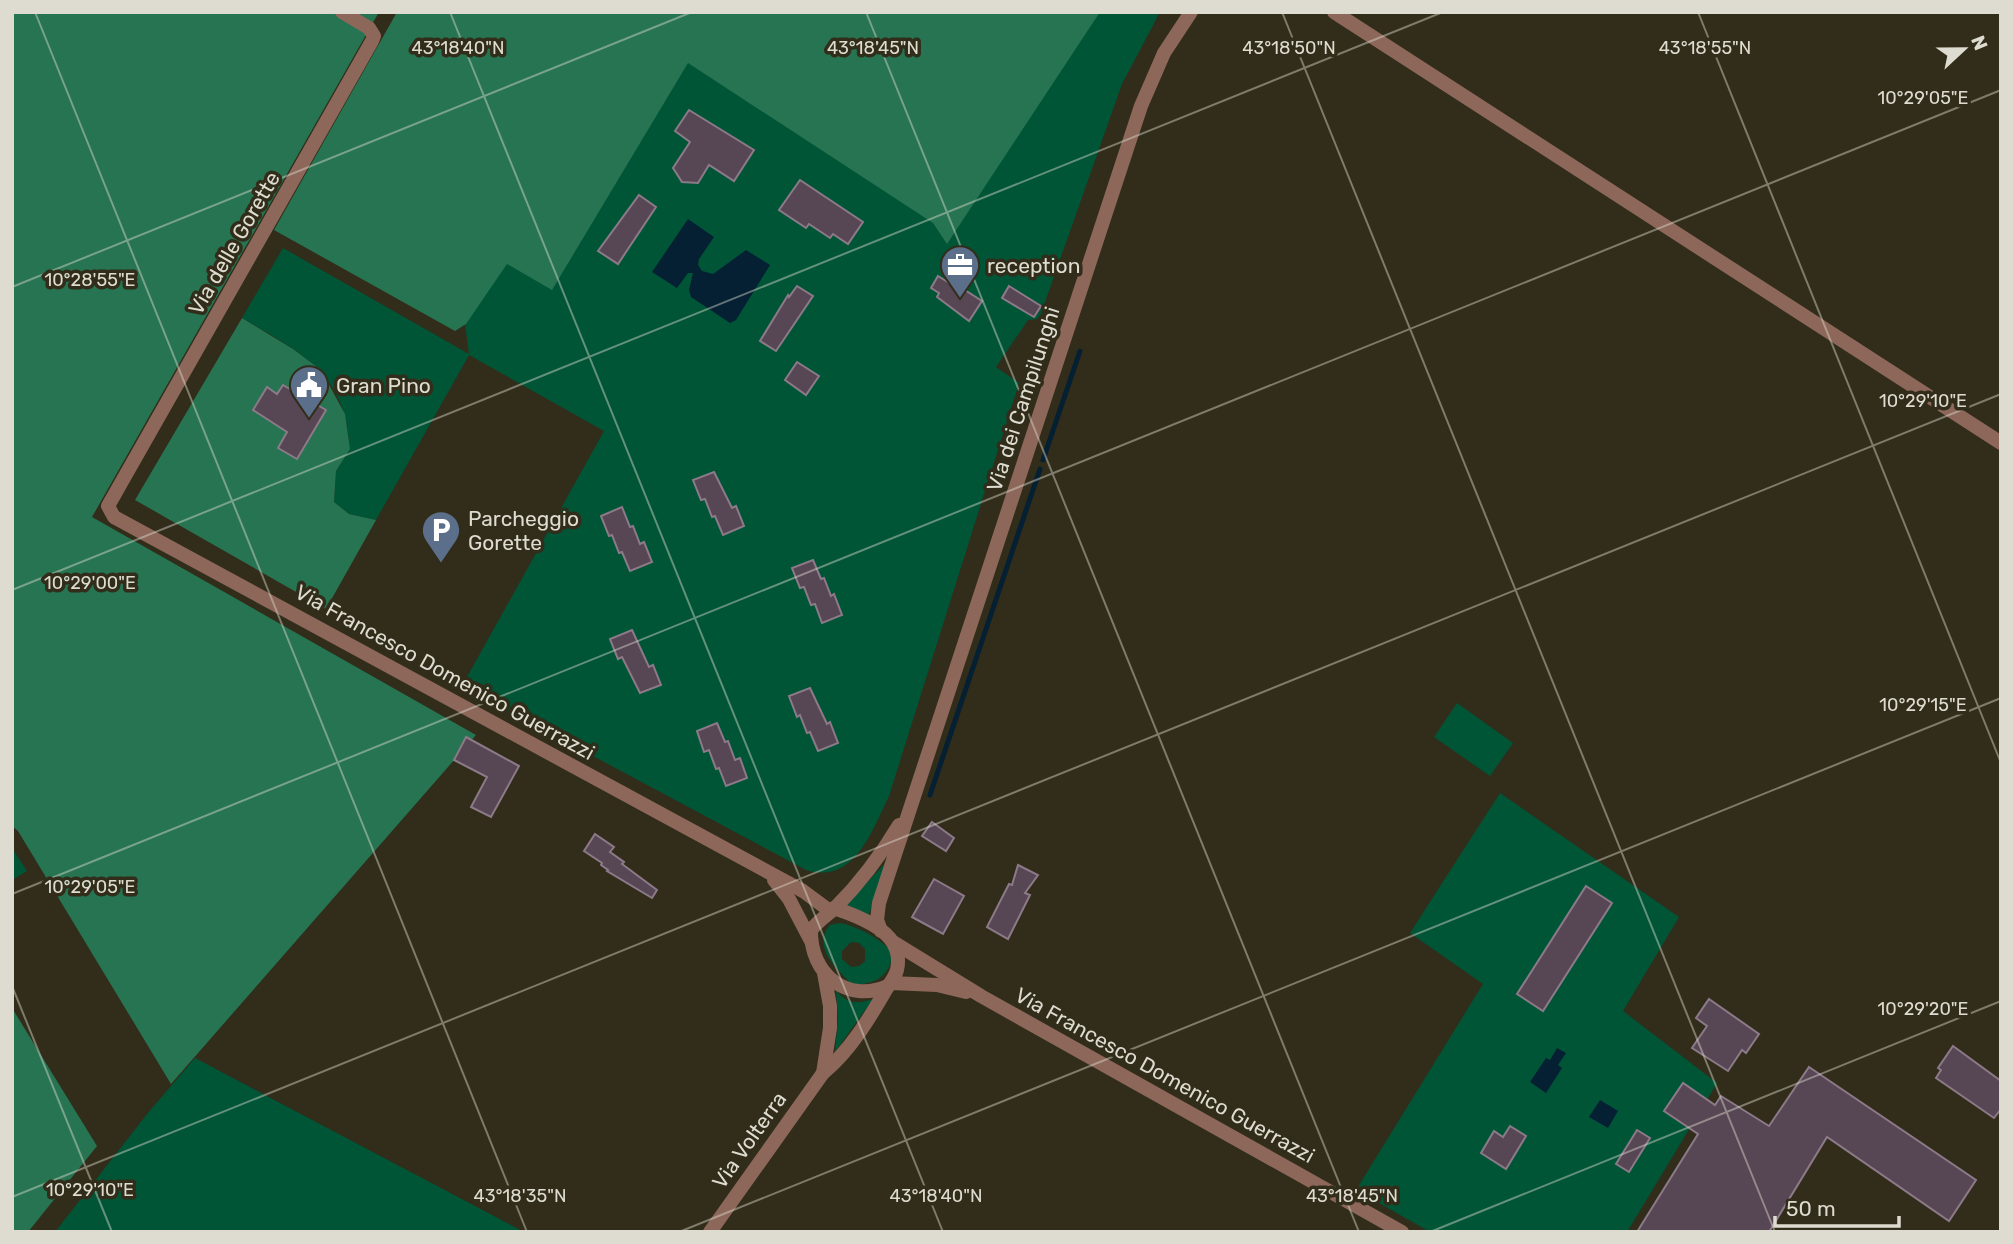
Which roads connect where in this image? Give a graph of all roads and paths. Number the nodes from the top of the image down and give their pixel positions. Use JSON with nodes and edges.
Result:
{"nodes":[{"id":1,"x":342,"y":12,"type":"edge"},
{"id":2,"x":1191,"y":12,"type":"edge"},
{"id":3,"x":1334,"y":12,"type":"edge"},
{"id":4,"x":2001,"y":443,"type":"edge"},
{"id":5,"x":108,"y":506,"type":"joint"},
{"id":6,"x":910,"y":806,"type":"junction"},
{"id":7,"x":766,"y":871,"type":"junction"},
{"id":8,"x":832,"y":910,"type":"junction"},
{"id":9,"x":881,"y":931,"type":"junction"},
{"id":10,"x":811,"y":941,"type":"junction"},
{"id":11,"x":893,"y":942,"type":"junction"},
{"id":12,"x":824,"y":973,"type":"junction"},
{"id":13,"x":889,"y":985,"type":"junction"},
{"id":14,"x":912,"y":986,"type":"junction"},
{"id":15,"x":981,"y":996,"type":"junction"},
{"id":16,"x":878,"y":1007,"type":"junction"},
{"id":17,"x":822,"y":1073,"type":"junction"},
{"id":18,"x":710,"y":1232,"type":"edge"},
{"id":19,"x":1402,"y":1232,"type":"edge"}],
"edges":[{"from":1,"to":5,"type":"street","name":"Via delle Gorette"},
{"from":2,"to":6,"type":"street","name":"Via dei Campilunghi"},
{"from":3,"to":4,"type":"street"},
{"from":5,"to":7,"type":"street","name":"Via Francesco Domenico Guerrazzi"},
{"from":6,"to":8,"type":"street","name":"Via dei Campilunghi"},
{"from":6,"to":9,"type":"street","name":"Via dei Campilunghi"},
{"from":7,"to":8,"type":"street","name":"Via Francesco Domenico Guerrazzi"},
{"from":7,"to":10,"type":"street","name":"Via Francesco Domenico Guerrazzi"},
{"from":8,"to":9,"type":"street"},
{"from":8,"to":10,"type":"street"},
{"from":9,"to":11,"type":"street"},
{"from":10,"to":12,"type":"street"},
{"from":11,"to":13,"type":"street"},
{"from":11,"to":15,"type":"street","name":"Via Francesco Domenico Guerrazzi"},
{"from":12,"to":13,"type":"street"},
{"from":12,"to":17,"type":"street","name":"Via Volterra"},
{"from":13,"to":14,"type":"street","name":"Via Francesco Domenico Guerrazzi"},
{"from":13,"to":16,"type":"street","name":"Via Volterra"},
{"from":14,"to":15,"type":"street","name":"Via Francesco Domenico Guerrazzi"},
{"from":14,"to":16,"type":"street"},
{"from":15,"to":19,"type":"street","name":"Via Francesco Domenico Guerrazzi"},
{"from":16,"to":17,"type":"street","name":"Via Volterra"},
{"from":17,"to":18,"type":"street","name":"Via Volterra"}]}
